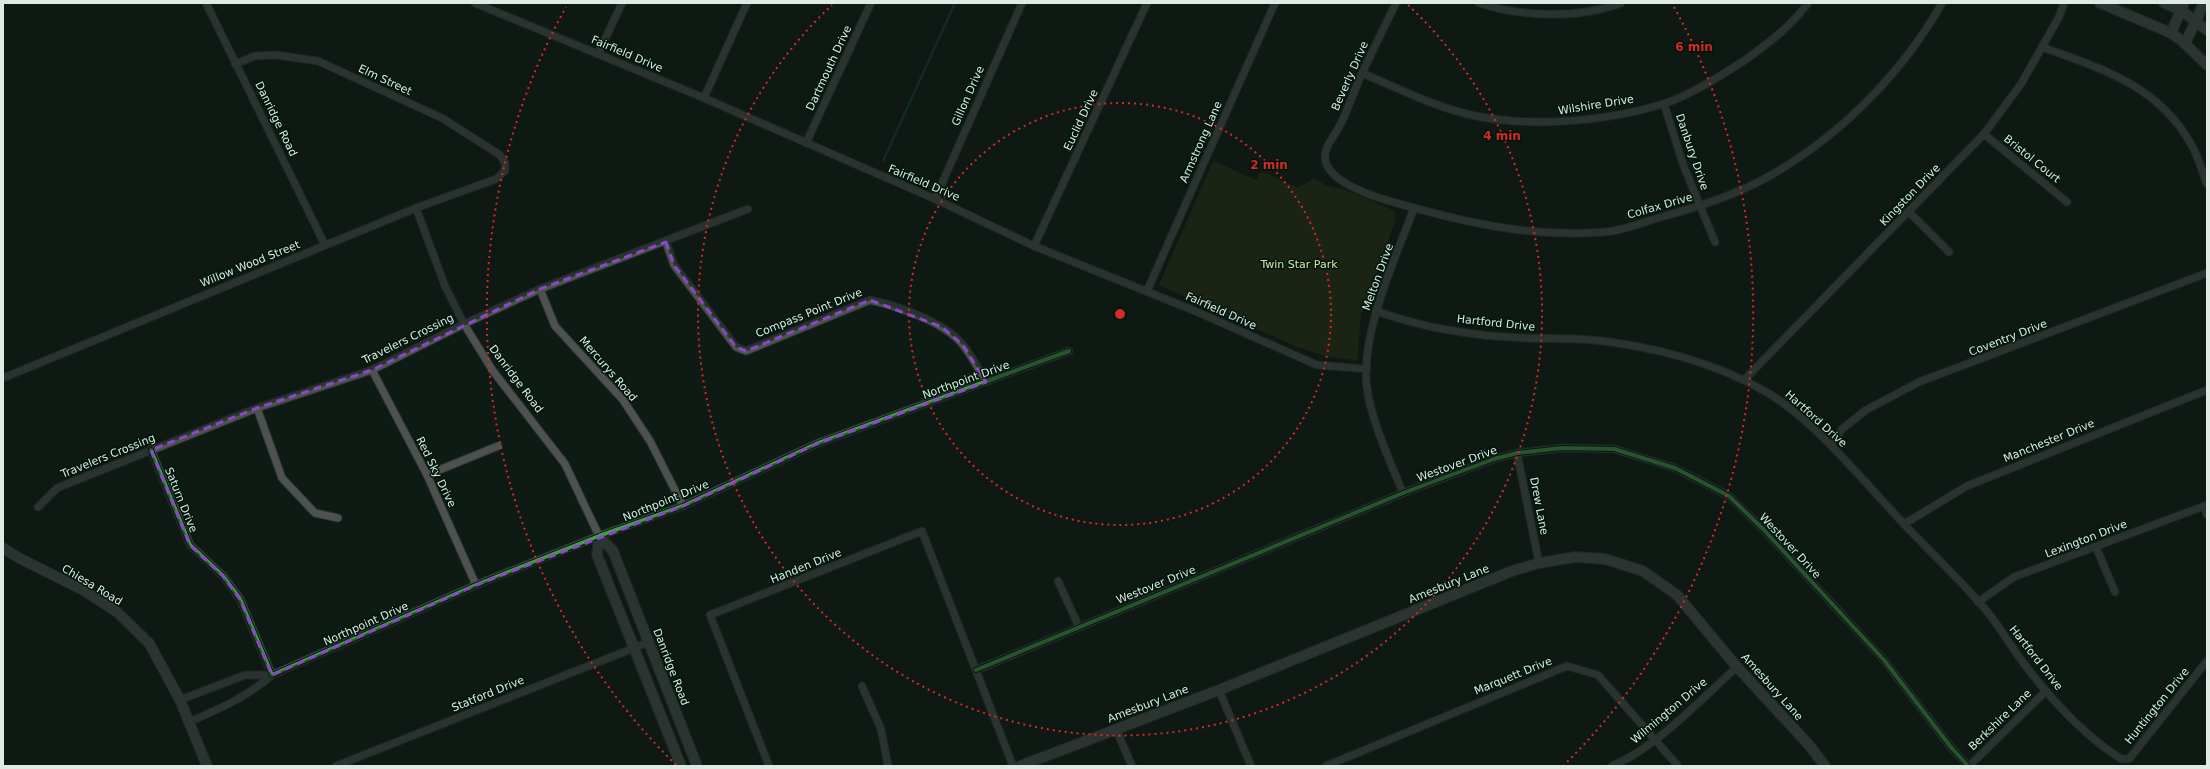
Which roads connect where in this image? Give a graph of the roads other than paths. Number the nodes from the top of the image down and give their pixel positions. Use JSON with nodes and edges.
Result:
{"nodes":[{"id":1,"x":206,"y":3,"type":"edge"},
{"id":2,"x":475,"y":3,"type":"edge"},
{"id":3,"x":496,"y":3,"type":"edge"},
{"id":4,"x":622,"y":3,"type":"edge"},
{"id":5,"x":747,"y":3,"type":"edge"},
{"id":6,"x":871,"y":3,"type":"edge"},
{"id":7,"x":1022,"y":3,"type":"edge"},
{"id":8,"x":1147,"y":3,"type":"edge"},
{"id":9,"x":1275,"y":3,"type":"edge"},
{"id":10,"x":1396,"y":3,"type":"edge"},
{"id":11,"x":1479,"y":3,"type":"edge"},
{"id":12,"x":1621,"y":3,"type":"edge"},
{"id":13,"x":1808,"y":3,"type":"edge"},
{"id":14,"x":1942,"y":3,"type":"edge"},
{"id":15,"x":2064,"y":3,"type":"edge"},
{"id":16,"x":2100,"y":3,"type":"edge"},
{"id":17,"x":2164,"y":3,"type":"edge"},
{"id":18,"x":2204,"y":3,"type":"edge"},
{"id":19,"x":2183,"y":7,"type":"edge"},
{"id":20,"x":493,"y":11,"type":"junction"},
{"id":21,"x":2197,"y":21,"type":"junction"},
{"id":22,"x":2207,"y":30,"type":"edge"},
{"id":23,"x":2171,"y":33,"type":"junction"},
{"id":24,"x":2185,"y":44,"type":"junction"},
{"id":25,"x":2042,"y":47,"type":"junction"},
{"id":26,"x":598,"y":54,"type":"junction"},
{"id":27,"x":235,"y":64,"type":"junction"},
{"id":28,"x":2207,"y":65,"type":"edge"},
{"id":29,"x":1362,"y":73,"type":"junction"},
{"id":30,"x":704,"y":98,"type":"junction"},
{"id":31,"x":1664,"y":104,"type":"junction"},
{"id":32,"x":1984,"y":134,"type":"junction"},
{"id":33,"x":806,"y":143,"type":"junction"},
{"id":34,"x":1325,"y":158,"type":"joint"},
{"id":35,"x":504,"y":171,"type":"joint"},
{"id":36,"x":2207,"y":184,"type":"edge"},
{"id":37,"x":934,"y":199,"type":"junction"},
{"id":38,"x":2067,"y":202,"type":"dead end"},
{"id":39,"x":1700,"y":206,"type":"junction"},
{"id":40,"x":416,"y":208,"type":"junction"},
{"id":41,"x":1414,"y":208,"type":"junction"},
{"id":42,"x":748,"y":209,"type":"dead end"},
{"id":43,"x":1909,"y":212,"type":"junction"},
{"id":44,"x":666,"y":242,"type":"junction"},
{"id":45,"x":1715,"y":242,"type":"dead end"},
{"id":46,"x":325,"y":245,"type":"junction"},
{"id":47,"x":1034,"y":246,"type":"junction"},
{"id":48,"x":1949,"y":252,"type":"dead end"},
{"id":49,"x":2207,"y":273,"type":"edge"},
{"id":50,"x":540,"y":289,"type":"junction"},
{"id":51,"x":1147,"y":291,"type":"junction"},
{"id":52,"x":1376,"y":311,"type":"junction"},
{"id":53,"x":464,"y":324,"type":"junction"},
{"id":54,"x":1069,"y":351,"type":"dead end"},
{"id":55,"x":1367,"y":369,"type":"junction"},
{"id":56,"x":372,"y":370,"type":"junction"},
{"id":57,"x":3,"y":378,"type":"edge"},
{"id":58,"x":1744,"y":380,"type":"junction"},
{"id":59,"x":986,"y":382,"type":"junction"},
{"id":60,"x":2207,"y":390,"type":"edge"},
{"id":61,"x":257,"y":408,"type":"junction"},
{"id":62,"x":498,"y":446,"type":"dead end"},
{"id":63,"x":1831,"y":446,"type":"junction"},
{"id":64,"x":151,"y":450,"type":"junction"},
{"id":65,"x":1517,"y":453,"type":"junction"},
{"id":66,"x":427,"y":475,"type":"junction"},
{"id":67,"x":1403,"y":493,"type":"junction"},
{"id":68,"x":2205,"y":505,"type":"edge"},
{"id":69,"x":683,"y":506,"type":"junction"},
{"id":70,"x":38,"y":508,"type":"dead end"},
{"id":71,"x":2207,"y":515,"type":"edge"},
{"id":72,"x":338,"y":518,"type":"dead end"},
{"id":73,"x":1904,"y":524,"type":"junction"},
{"id":74,"x":599,"y":536,"type":"junction"},
{"id":75,"x":2096,"y":547,"type":"junction"},
{"id":76,"x":3,"y":548,"type":"edge"},
{"id":77,"x":1539,"y":563,"type":"junction"},
{"id":78,"x":1058,"y":581,"type":"dead end"},
{"id":79,"x":476,"y":585,"type":"junction"},
{"id":80,"x":2115,"y":592,"type":"dead end"},
{"id":81,"x":1978,"y":602,"type":"junction"},
{"id":82,"x":1078,"y":627,"type":"junction"},
{"id":83,"x":649,"y":642,"type":"junction"},
{"id":84,"x":634,"y":648,"type":"junction"},
{"id":85,"x":2207,"y":661,"type":"edge"},
{"id":86,"x":1738,"y":667,"type":"junction"},
{"id":87,"x":976,"y":670,"type":"junction"},
{"id":88,"x":272,"y":675,"type":"junction"},
{"id":89,"x":862,"y":686,"type":"dead end"},
{"id":90,"x":1219,"y":690,"type":"junction"},
{"id":91,"x":2046,"y":690,"type":"junction"},
{"id":92,"x":180,"y":700,"type":"junction"},
{"id":93,"x":189,"y":722,"type":"junction"},
{"id":94,"x":1116,"y":729,"type":"junction"},
{"id":95,"x":1656,"y":739,"type":"junction"},
{"id":96,"x":2121,"y":759,"type":"joint"},
{"id":97,"x":206,"y":766,"type":"edge"},
{"id":98,"x":336,"y":766,"type":"edge"},
{"id":99,"x":681,"y":766,"type":"edge"},
{"id":100,"x":697,"y":766,"type":"edge"},
{"id":101,"x":769,"y":766,"type":"edge"},
{"id":102,"x":888,"y":766,"type":"edge"},
{"id":103,"x":1013,"y":766,"type":"edge"},
{"id":104,"x":1020,"y":766,"type":"edge"},
{"id":105,"x":1132,"y":766,"type":"edge"},
{"id":106,"x":1251,"y":766,"type":"edge"},
{"id":107,"x":1326,"y":766,"type":"edge"},
{"id":108,"x":1612,"y":766,"type":"edge"},
{"id":109,"x":1678,"y":766,"type":"edge"},
{"id":110,"x":1825,"y":766,"type":"edge"},
{"id":111,"x":1968,"y":766,"type":"edge"}],
"edges":[{"from":1,"to":27,"type":"street","name":"Danridge Road"},
{"from":2,"to":20,"type":"street","name":"Fairfield Drive"},
{"from":3,"to":20,"type":"street"},
{"from":4,"to":26,"type":"street"},
{"from":5,"to":30,"type":"street"},
{"from":6,"to":33,"type":"street","name":"Dartmouth Drive"},
{"from":7,"to":37,"type":"street","name":"Gillon Drive"},
{"from":8,"to":47,"type":"street","name":"Euclid Drive"},
{"from":9,"to":51,"type":"street","name":"Armstrong Lane"},
{"from":10,"to":29,"type":"street","name":"Beverly Drive"},
{"from":11,"to":12,"type":"street"},
{"from":13,"to":31,"type":"street","name":"Wilshire Drive"},
{"from":14,"to":39,"type":"street","name":"Colfax Drive"},
{"from":15,"to":25,"type":"street","name":"Kingston Drive"},
{"from":16,"to":23,"type":"street"},
{"from":17,"to":19,"type":"street"},
{"from":18,"to":21,"type":"street"},
{"from":19,"to":21,"type":"street"},
{"from":19,"to":23,"type":"street"},
{"from":20,"to":26,"type":"street","name":"Fairfield Drive"},
{"from":21,"to":22,"type":"street"},
{"from":21,"to":24,"type":"street"},
{"from":23,"to":24,"type":"street"},
{"from":24,"to":28,"type":"street"},
{"from":25,"to":32,"type":"street","name":"Kingston Drive"},
{"from":25,"to":36,"type":"street"},
{"from":26,"to":30,"type":"street","name":"Fairfield Drive"},
{"from":27,"to":35,"type":"street","name":"Elm Street"},
{"from":27,"to":46,"type":"street","name":"Danridge Road"},
{"from":29,"to":31,"type":"street","name":"Wilshire Drive"},
{"from":29,"to":34,"type":"street","name":"Beverly Drive"},
{"from":30,"to":33,"type":"street","name":"Fairfield Drive"},
{"from":31,"to":39,"type":"street","name":"Danbury Drive"},
{"from":32,"to":38,"type":"street","name":"Bristol Court"},
{"from":32,"to":43,"type":"street","name":"Kingston Drive"},
{"from":33,"to":37,"type":"street","name":"Fairfield Drive"},
{"from":34,"to":41,"type":"street","name":"Colfax Drive"},
{"from":35,"to":40,"type":"street","name":"Willow Wood Street"},
{"from":37,"to":47,"type":"street","name":"Fairfield Drive"},
{"from":39,"to":41,"type":"street","name":"Colfax Drive"},
{"from":39,"to":45,"type":"street","name":"Danbury Drive"},
{"from":40,"to":46,"type":"street","name":"Willow Wood Street"},
{"from":40,"to":53,"type":"street","name":"Danridge Road"},
{"from":41,"to":52,"type":"street","name":"Melton Drive"},
{"from":42,"to":44,"type":"street","name":"Travelers Crossing"},
{"from":43,"to":48,"type":"street"},
{"from":43,"to":58,"type":"street","name":"Kingston Drive"},
{"from":44,"to":50,"type":"street","name":"Travelers Crossing"},
{"from":44,"to":59,"type":"street","name":"Compass Point Drive"},
{"from":46,"to":57,"type":"street","name":"Willow Wood Street"},
{"from":47,"to":51,"type":"street","name":"Fairfield Drive"},
{"from":49,"to":63,"type":"street","name":"Coventry Drive"},
{"from":50,"to":53,"type":"street","name":"Travelers Crossing"},
{"from":50,"to":69,"type":"street","name":"Mercurys Road"},
{"from":51,"to":55,"type":"street","name":"Fairfield Drive"},
{"from":52,"to":55,"type":"street","name":"Melton Drive"},
{"from":52,"to":58,"type":"street","name":"Hartford Drive"},
{"from":53,"to":56,"type":"street","name":"Travelers Crossing"},
{"from":53,"to":74,"type":"street","name":"Danridge Road"},
{"from":54,"to":59,"type":"street","name":"Northpoint Drive"},
{"from":55,"to":67,"type":"street","name":"Melton Drive"},
{"from":56,"to":61,"type":"street","name":"Travelers Crossing"},
{"from":56,"to":66,"type":"street","name":"Red Sky Drive"},
{"from":58,"to":63,"type":"street","name":"Hartford Drive"},
{"from":59,"to":69,"type":"street","name":"Northpoint Drive"},
{"from":60,"to":73,"type":"street","name":"Manchester Drive"},
{"from":61,"to":64,"type":"street","name":"Travelers Crossing"},
{"from":61,"to":72,"type":"street"},
{"from":62,"to":66,"type":"street"},
{"from":63,"to":73,"type":"street","name":"Hartford Drive"},
{"from":64,"to":70,"type":"street","name":"Travelers Crossing"},
{"from":64,"to":88,"type":"street","name":"Saturn Drive"},
{"from":65,"to":67,"type":"street","name":"Westover Drive"},
{"from":65,"to":77,"type":"street","name":"Drew Lane"},
{"from":65,"to":111,"type":"street","name":"Westover Drive"},
{"from":66,"to":79,"type":"street","name":"Red Sky Drive"},
{"from":67,"to":82,"type":"street","name":"Westover Drive"},
{"from":68,"to":71,"type":"street"},
{"from":68,"to":75,"type":"street","name":"Lexington Drive"},
{"from":69,"to":74,"type":"street","name":"Northpoint Drive"},
{"from":73,"to":81,"type":"street","name":"Hartford Drive"},
{"from":74,"to":79,"type":"street","name":"Northpoint Drive"},
{"from":74,"to":83,"type":"street","name":"Danridge Road"},
{"from":74,"to":84,"type":"street"},
{"from":75,"to":80,"type":"street"},
{"from":75,"to":81,"type":"street","name":"Lexington Drive"},
{"from":76,"to":92,"type":"street","name":"Chiesa Road"},
{"from":77,"to":86,"type":"street","name":"Amesbury Lane"},
{"from":77,"to":90,"type":"street","name":"Amesbury Lane"},
{"from":78,"to":82,"type":"street"},
{"from":79,"to":88,"type":"street","name":"Northpoint Drive"},
{"from":81,"to":91,"type":"street","name":"Hartford Drive"},
{"from":82,"to":87,"type":"street","name":"Westover Drive"},
{"from":83,"to":84,"type":"street","name":"Statford Drive"},
{"from":83,"to":100,"type":"street","name":"Danridge Road"},
{"from":84,"to":98,"type":"street","name":"Statford Drive"},
{"from":84,"to":99,"type":"street"},
{"from":85,"to":96,"type":"street","name":"Huntington Drive"},
{"from":86,"to":95,"type":"street","name":"Wilmington Drive"},
{"from":86,"to":110,"type":"street","name":"Amesbury Lane"},
{"from":87,"to":101,"type":"street","name":"Handen Drive"},
{"from":87,"to":103,"type":"street"},
{"from":88,"to":92,"type":"street","name":"Northpoint Drive"},
{"from":88,"to":93,"type":"street","name":"Northpoint Drive"},
{"from":89,"to":102,"type":"street"},
{"from":90,"to":94,"type":"street","name":"Amesbury Lane"},
{"from":90,"to":106,"type":"street"},
{"from":91,"to":96,"type":"street","name":"Hartford Drive"},
{"from":91,"to":111,"type":"street","name":"Berkshire Lane"},
{"from":92,"to":93,"type":"street","name":"Chiesa Road"},
{"from":93,"to":97,"type":"street","name":"Chiesa Road"},
{"from":94,"to":104,"type":"street","name":"Amesbury Lane"},
{"from":94,"to":105,"type":"street"},
{"from":95,"to":107,"type":"street","name":"Marquett Drive"},
{"from":95,"to":108,"type":"street","name":"Wilmington Drive"},
{"from":95,"to":109,"type":"street","name":"Marquett Drive"}]}
